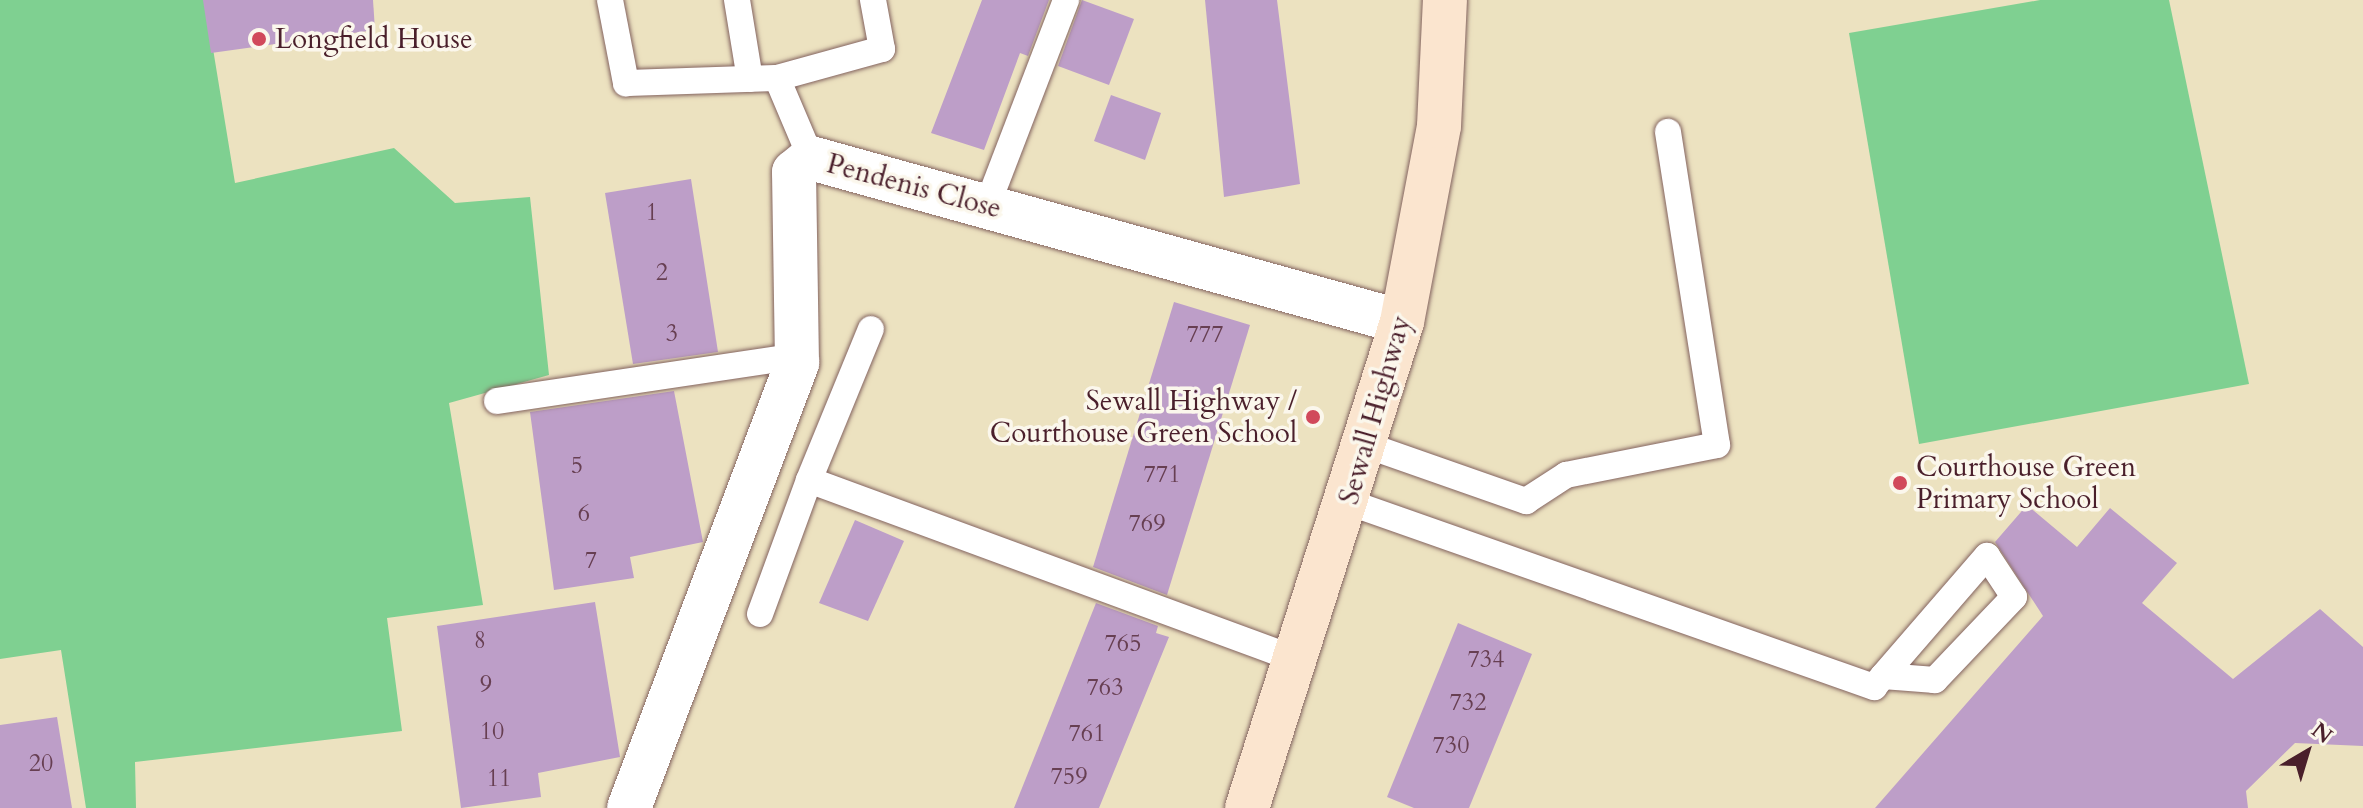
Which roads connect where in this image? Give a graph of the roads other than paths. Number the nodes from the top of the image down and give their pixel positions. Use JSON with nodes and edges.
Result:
{"nodes":[{"id":1,"x":610,"y":0,"type":"edge"},
{"id":2,"x":737,"y":0,"type":"edge"},
{"id":3,"x":873,"y":0,"type":"edge"},
{"id":4,"x":1066,"y":0,"type":"edge"},
{"id":5,"x":1445,"y":0,"type":"edge"},
{"id":6,"x":777,"y":78,"type":"junction"},
{"id":7,"x":750,"y":79,"type":"junction"},
{"id":8,"x":1668,"y":132,"type":"dead end"},
{"id":9,"x":811,"y":158,"type":"junction"},
{"id":10,"x":987,"y":206,"type":"junction"},
{"id":11,"x":1402,"y":322,"type":"junction"},
{"id":12,"x":871,"y":329,"type":"dead end"},
{"id":13,"x":797,"y":356,"type":"junction"},
{"id":14,"x":497,"y":401,"type":"dead end"},
{"id":15,"x":1366,"y":445,"type":"junction"},
{"id":16,"x":809,"y":480,"type":"junction"},
{"id":17,"x":1348,"y":502,"type":"junction"},
{"id":18,"x":760,"y":614,"type":"dead end"},
{"id":19,"x":1298,"y":660,"type":"junction"},
{"id":20,"x":1883,"y":676,"type":"junction"},
{"id":21,"x":629,"y":808,"type":"edge"},
{"id":22,"x":1247,"y":808,"type":"edge"}],
"edges":[{"from":1,"to":7,"type":"lane"},
{"from":2,"to":7,"type":"lane"},
{"from":3,"to":6,"type":"lane"},
{"from":4,"to":10,"type":"lane"},
{"from":5,"to":11,"type":"street","name":"Sewall Highway"},
{"from":6,"to":7,"type":"lane"},
{"from":6,"to":9,"type":"lane"},
{"from":8,"to":15,"type":"lane"},
{"from":9,"to":10,"type":"street","name":"Pendenis Close"},
{"from":9,"to":13,"type":"street","name":"Pendenis Close"},
{"from":10,"to":11,"type":"street","name":"Pendenis Close"},
{"from":11,"to":15,"type":"street","name":"Sewall Highway"},
{"from":12,"to":16,"type":"lane"},
{"from":13,"to":14,"type":"lane"},
{"from":13,"to":21,"type":"street","name":"Pendenis Close"},
{"from":15,"to":17,"type":"street","name":"Sewall Highway"},
{"from":16,"to":18,"type":"lane"},
{"from":16,"to":19,"type":"lane"},
{"from":17,"to":19,"type":"street","name":"Sewall Highway"},
{"from":17,"to":20,"type":"lane"},
{"from":19,"to":22,"type":"street","name":"Sewall Highway"},
{"from":20,"to":20,"type":"lane"}]}
